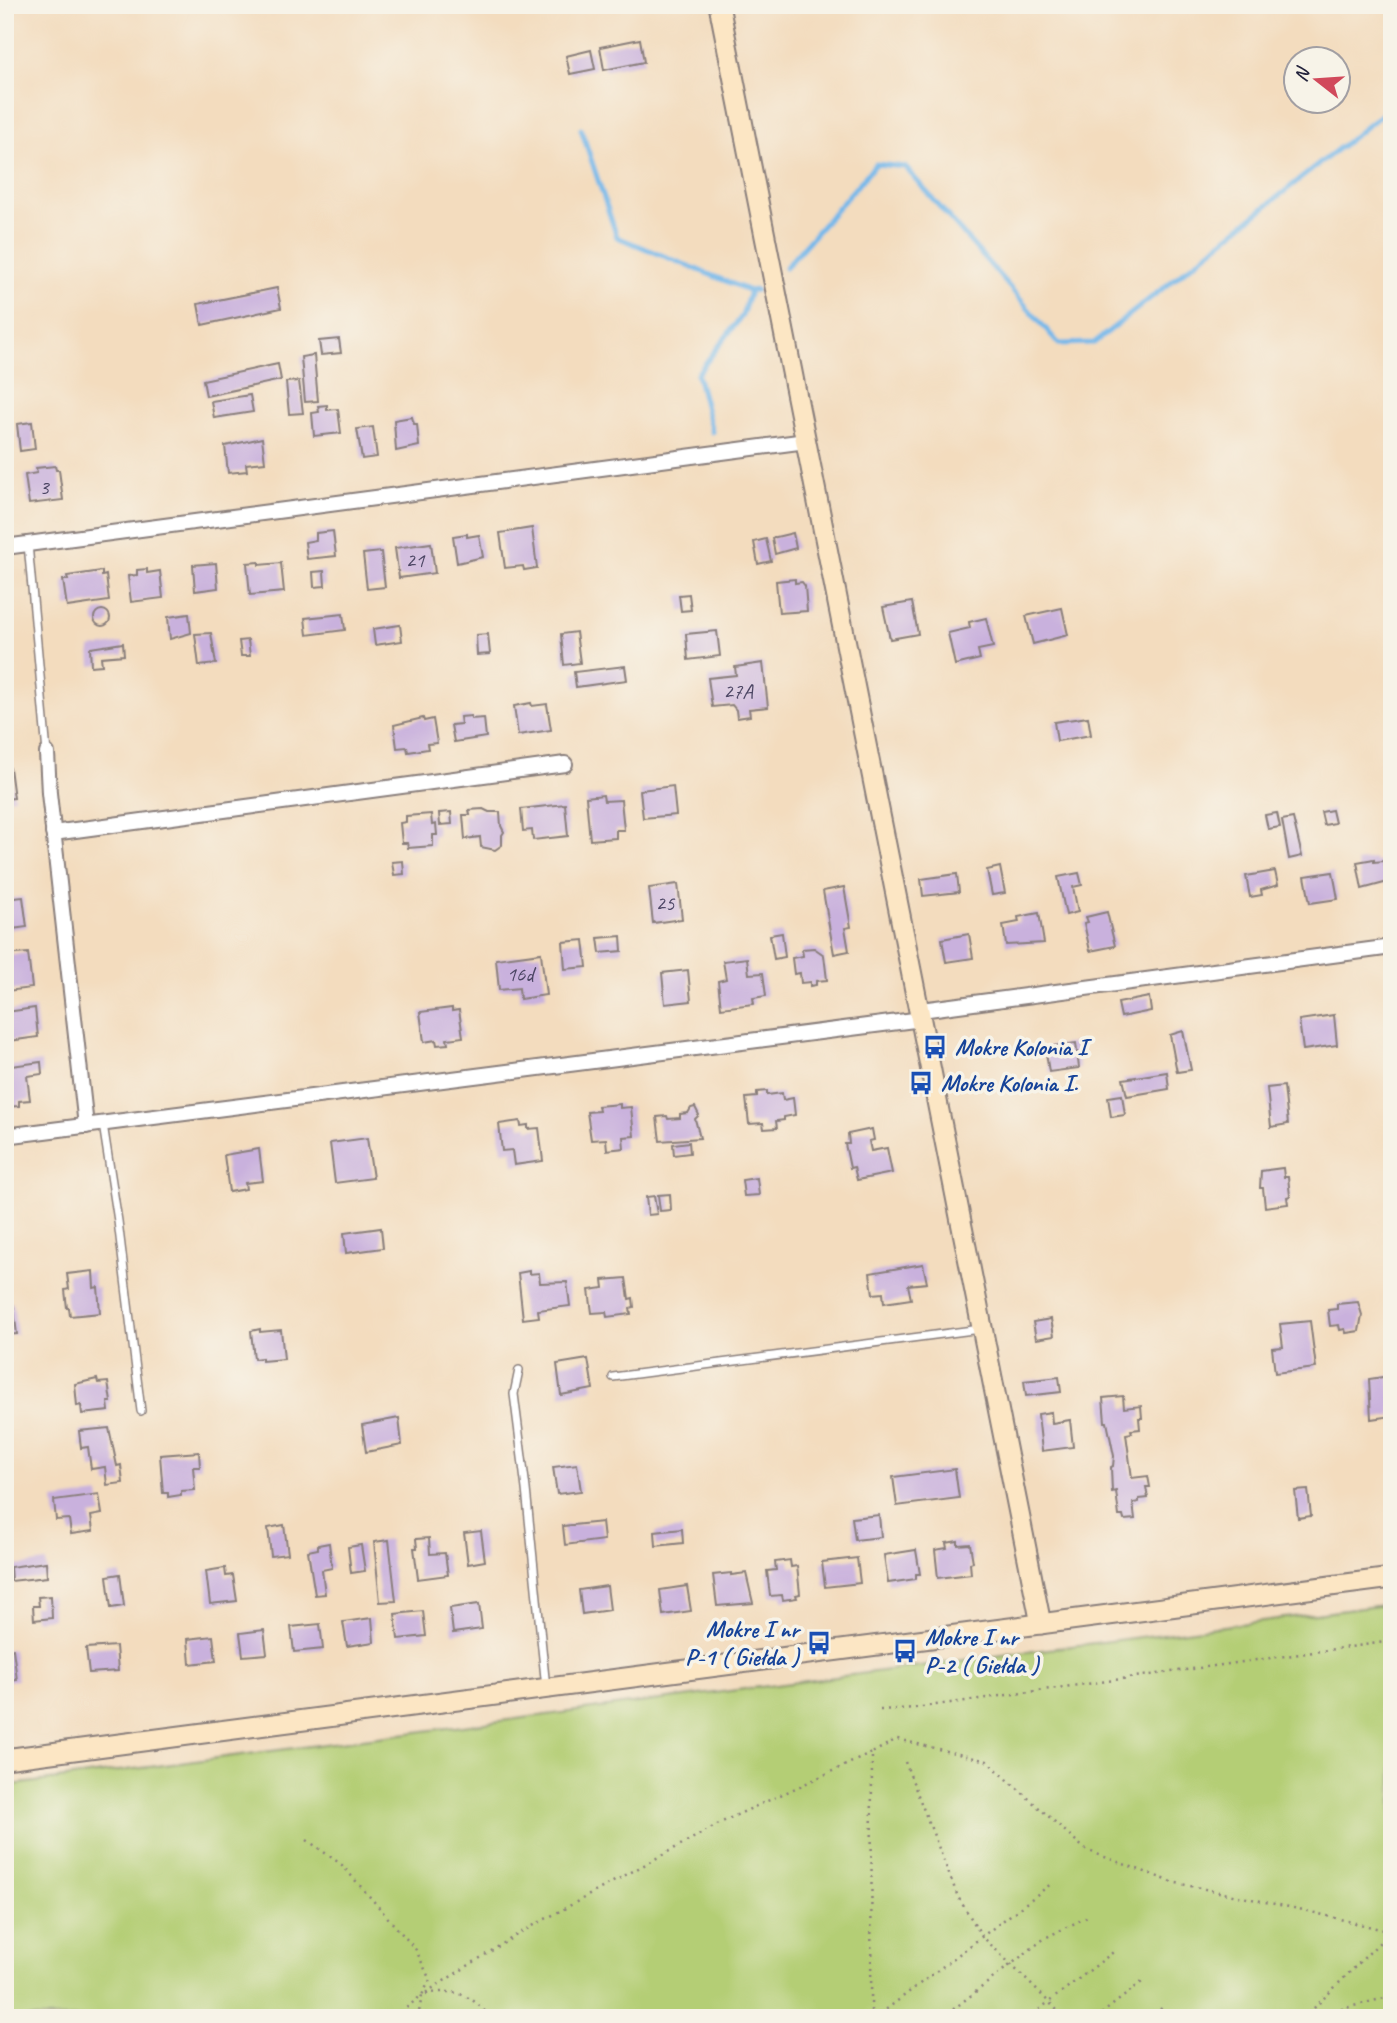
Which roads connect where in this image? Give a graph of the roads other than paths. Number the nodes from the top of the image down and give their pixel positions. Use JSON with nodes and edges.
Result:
{"nodes":[{"id":1,"x":719,"y":5,"type":"edge"},
{"id":2,"x":806,"y":441,"type":"junction"},
{"id":3,"x":27,"y":544,"type":"junction"},
{"id":4,"x":5,"y":547,"type":"edge"},
{"id":5,"x":47,"y":754,"type":"joint"},
{"id":6,"x":565,"y":764,"type":"dead end"},
{"id":7,"x":53,"y":833,"type":"junction"},
{"id":8,"x":1392,"y":947,"type":"edge"},
{"id":9,"x":921,"y":1014,"type":"junction"},
{"id":10,"x":103,"y":1124,"type":"junction"},
{"id":11,"x":86,"y":1126,"type":"junction"},
{"id":12,"x":5,"y":1136,"type":"edge"},
{"id":13,"x":983,"y":1326,"type":"junction"},
{"id":14,"x":519,"y":1370,"type":"dead end"},
{"id":15,"x":613,"y":1377,"type":"dead end"},
{"id":16,"x":141,"y":1411,"type":"dead end"},
{"id":17,"x":1392,"y":1578,"type":"edge"},
{"id":18,"x":1041,"y":1624,"type":"junction"},
{"id":19,"x":546,"y":1688,"type":"junction"},
{"id":20,"x":5,"y":1759,"type":"edge"}],
"edges":[{"from":1,"to":2,"type":"street"},
{"from":2,"to":3,"type":"street"},
{"from":2,"to":9,"type":"street"},
{"from":3,"to":4,"type":"street"},
{"from":3,"to":5,"type":"lane"},
{"from":5,"to":7,"type":"street"},
{"from":6,"to":7,"type":"street"},
{"from":7,"to":11,"type":"street"},
{"from":8,"to":9,"type":"street"},
{"from":9,"to":10,"type":"street"},
{"from":9,"to":13,"type":"street"},
{"from":10,"to":11,"type":"street"},
{"from":10,"to":16,"type":"lane"},
{"from":11,"to":12,"type":"street"},
{"from":13,"to":15,"type":"lane"},
{"from":13,"to":18,"type":"street"},
{"from":14,"to":19,"type":"lane"},
{"from":17,"to":18,"type":"street"},
{"from":18,"to":19,"type":"street"},
{"from":19,"to":20,"type":"street"}]}
